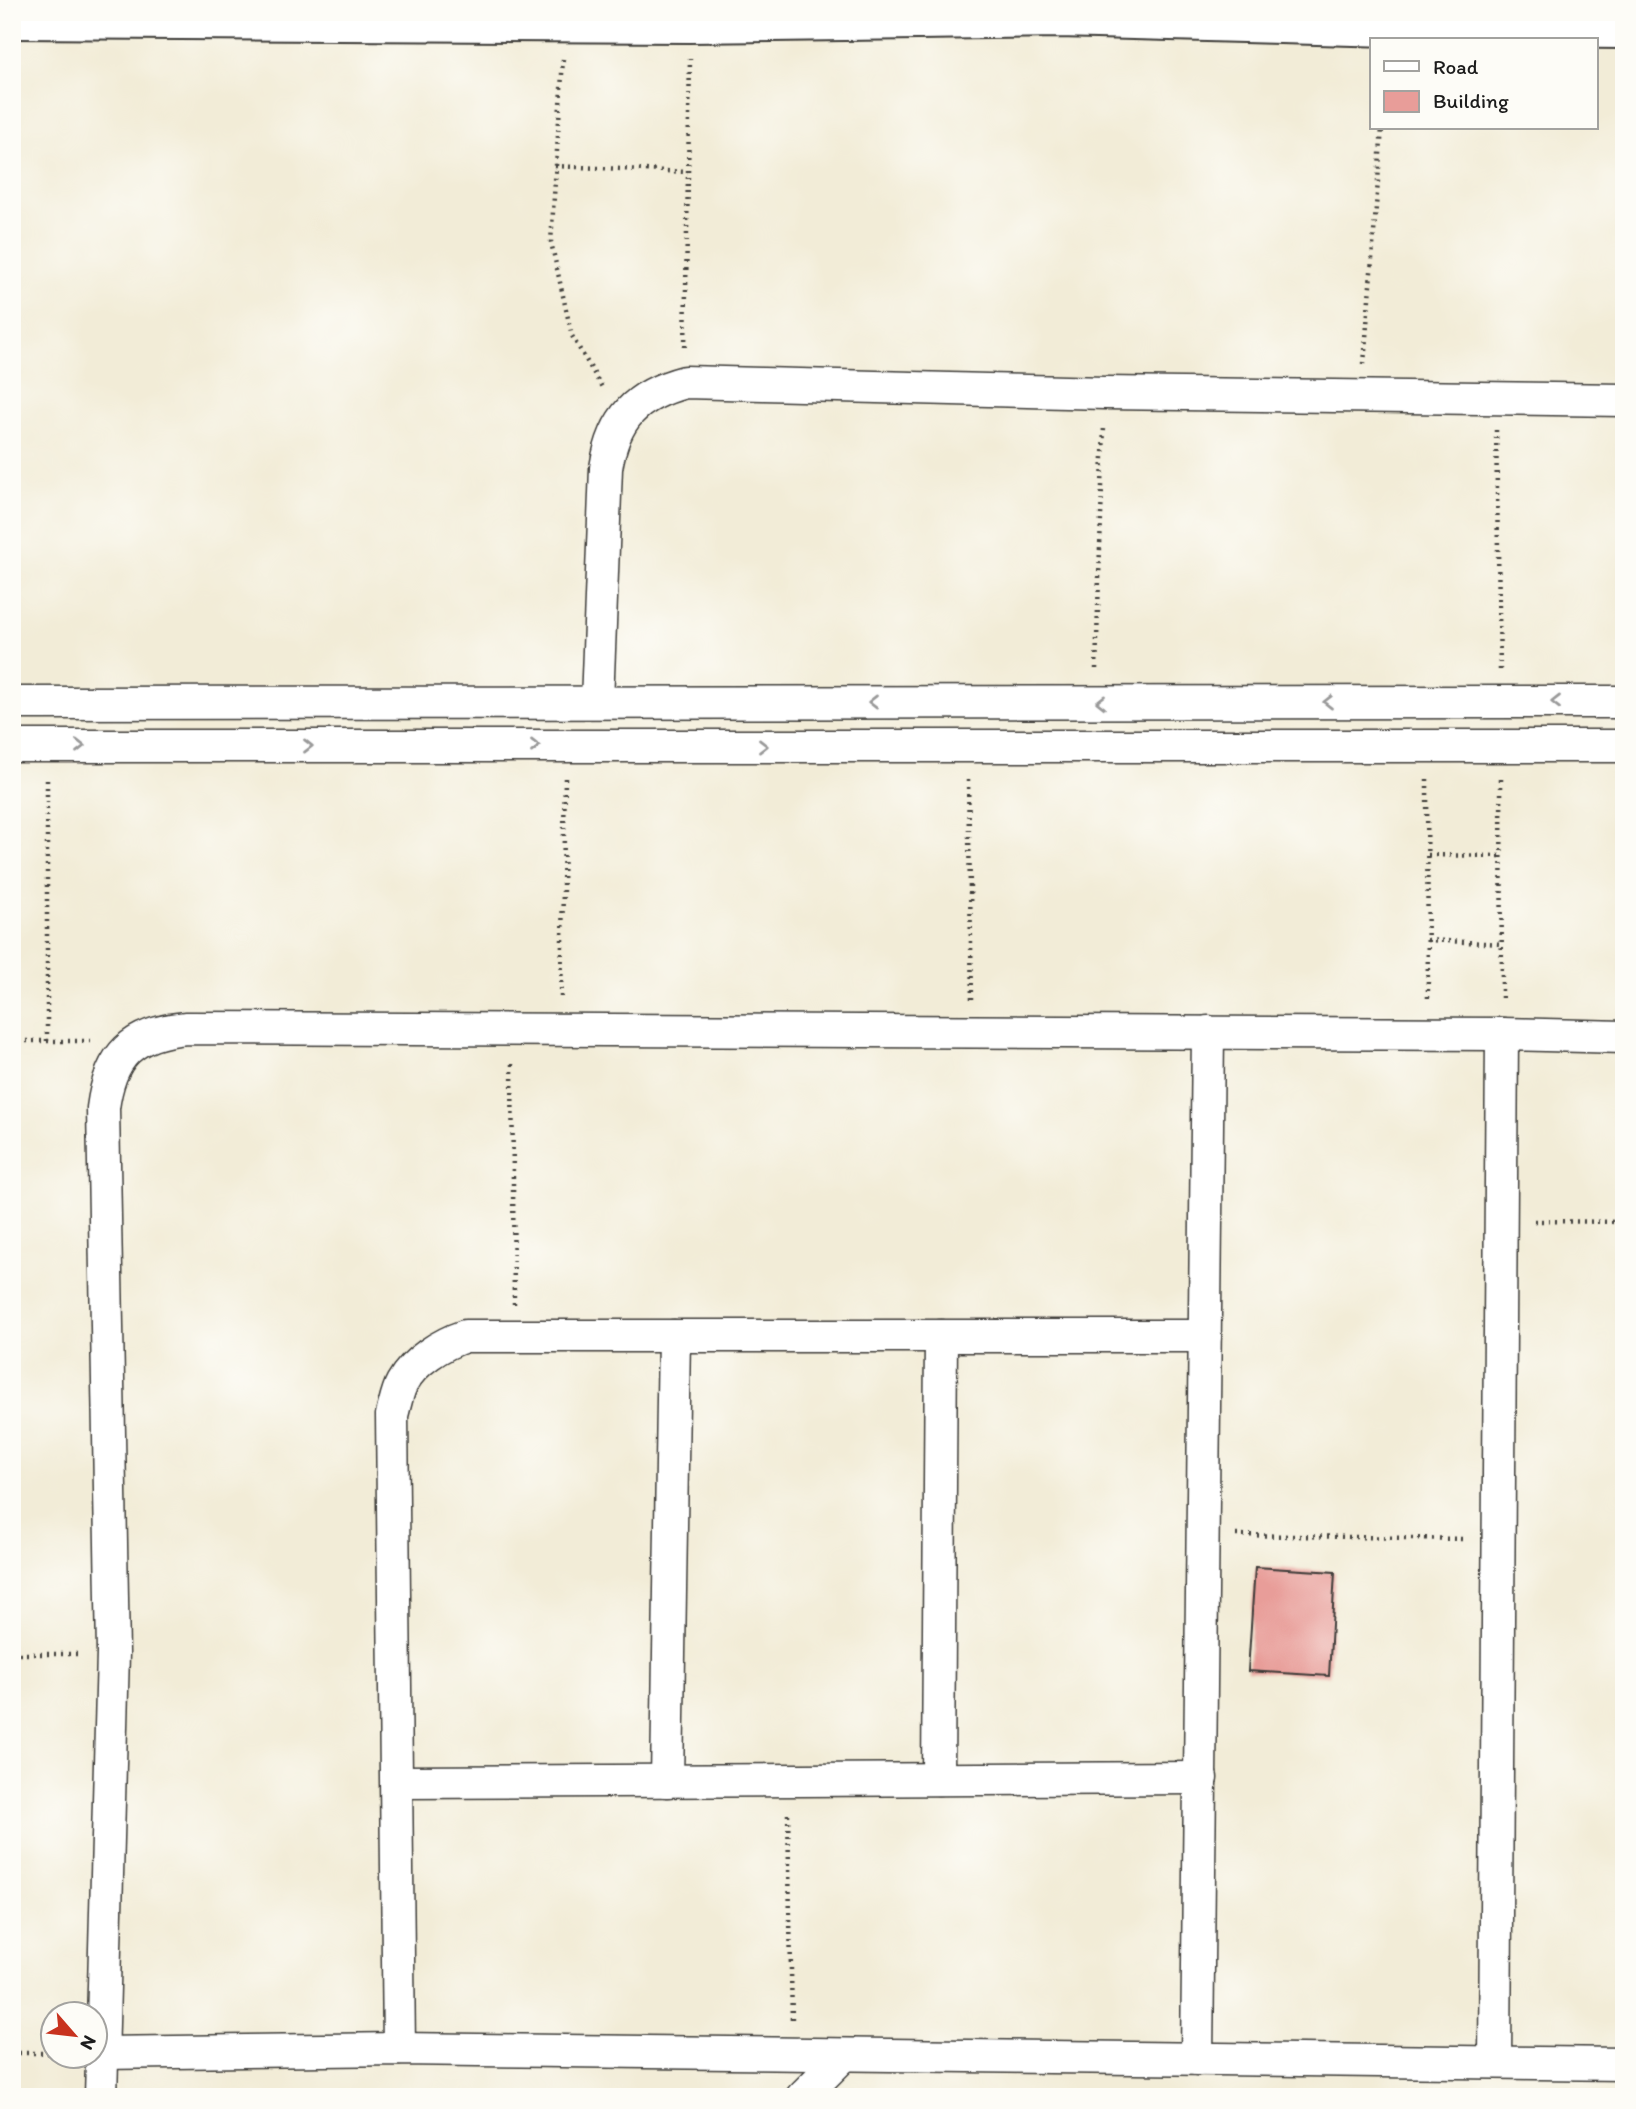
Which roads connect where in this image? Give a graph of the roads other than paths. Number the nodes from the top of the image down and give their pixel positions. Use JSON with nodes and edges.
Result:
{"nodes":[{"id":1,"x":1060,"y":15,"type":"edge"},
{"id":2,"x":218,"y":16,"type":"edge"},
{"id":3,"x":12,"y":19,"type":"edge"},
{"id":4,"x":1624,"y":29,"type":"edge"},
{"id":5,"x":1624,"y":400,"type":"edge"},
{"id":6,"x":23,"y":702,"type":"edge"},
{"id":7,"x":597,"y":702,"type":"junction"},
{"id":8,"x":980,"y":702,"type":"junction"},
{"id":9,"x":1624,"y":702,"type":"edge"},
{"id":10,"x":31,"y":746,"type":"edge"},
{"id":11,"x":974,"y":746,"type":"junction"},
{"id":12,"x":1624,"y":746,"type":"edge"},
{"id":13,"x":1208,"y":1032,"type":"junction"},
{"id":14,"x":1502,"y":1034,"type":"junction"},
{"id":15,"x":1624,"y":1037,"type":"edge"},
{"id":16,"x":674,"y":1336,"type":"junction"},
{"id":17,"x":941,"y":1336,"type":"junction"},
{"id":18,"x":1205,"y":1336,"type":"junction"},
{"id":19,"x":1202,"y":1778,"type":"junction"},
{"id":20,"x":938,"y":1779,"type":"junction"},
{"id":21,"x":667,"y":1781,"type":"junction"},
{"id":22,"x":397,"y":1782,"type":"junction"},
{"id":23,"x":103,"y":2000,"type":"edge"},
{"id":24,"x":399,"y":2049,"type":"junction"},
{"id":25,"x":108,"y":2053,"type":"edge"},
{"id":26,"x":844,"y":2054,"type":"junction"},
{"id":27,"x":1197,"y":2059,"type":"junction"},
{"id":28,"x":1495,"y":2062,"type":"junction"},
{"id":29,"x":1624,"y":2064,"type":"edge"},
{"id":30,"x":102,"y":2070,"type":"edge"},
{"id":31,"x":101,"y":2097,"type":"edge"},
{"id":32,"x":802,"y":2097,"type":"edge"}],
"edges":[{"from":1,"to":2,"type":"street"},
{"from":1,"to":4,"type":"street"},
{"from":2,"to":3,"type":"street"},
{"from":5,"to":7,"type":"street"},
{"from":6,"to":7,"type":"street"},
{"from":6,"to":10,"type":"street"},
{"from":8,"to":7,"type":"street","one_way":true},
{"from":9,"to":8,"type":"street","one_way":true},
{"from":8,"to":11,"type":"street"},
{"from":10,"to":11,"type":"street","one_way":true},
{"from":11,"to":12,"type":"street"},
{"from":13,"to":14,"type":"street"},
{"from":13,"to":18,"type":"street"},
{"from":13,"to":23,"type":"street"},
{"from":14,"to":15,"type":"street"},
{"from":14,"to":28,"type":"street"},
{"from":16,"to":17,"type":"street"},
{"from":16,"to":21,"type":"street"},
{"from":16,"to":22,"type":"street"},
{"from":17,"to":18,"type":"street"},
{"from":17,"to":20,"type":"street"},
{"from":18,"to":19,"type":"street"},
{"from":19,"to":20,"type":"street"},
{"from":19,"to":27,"type":"street"},
{"from":20,"to":21,"type":"street"},
{"from":21,"to":22,"type":"street"},
{"from":22,"to":24,"type":"street"},
{"from":24,"to":25,"type":"street"},
{"from":24,"to":26,"type":"street"},
{"from":26,"to":27,"type":"street"},
{"from":26,"to":32,"type":"street"},
{"from":27,"to":28,"type":"street"},
{"from":28,"to":29,"type":"street"},
{"from":30,"to":31,"type":"street"}]}
